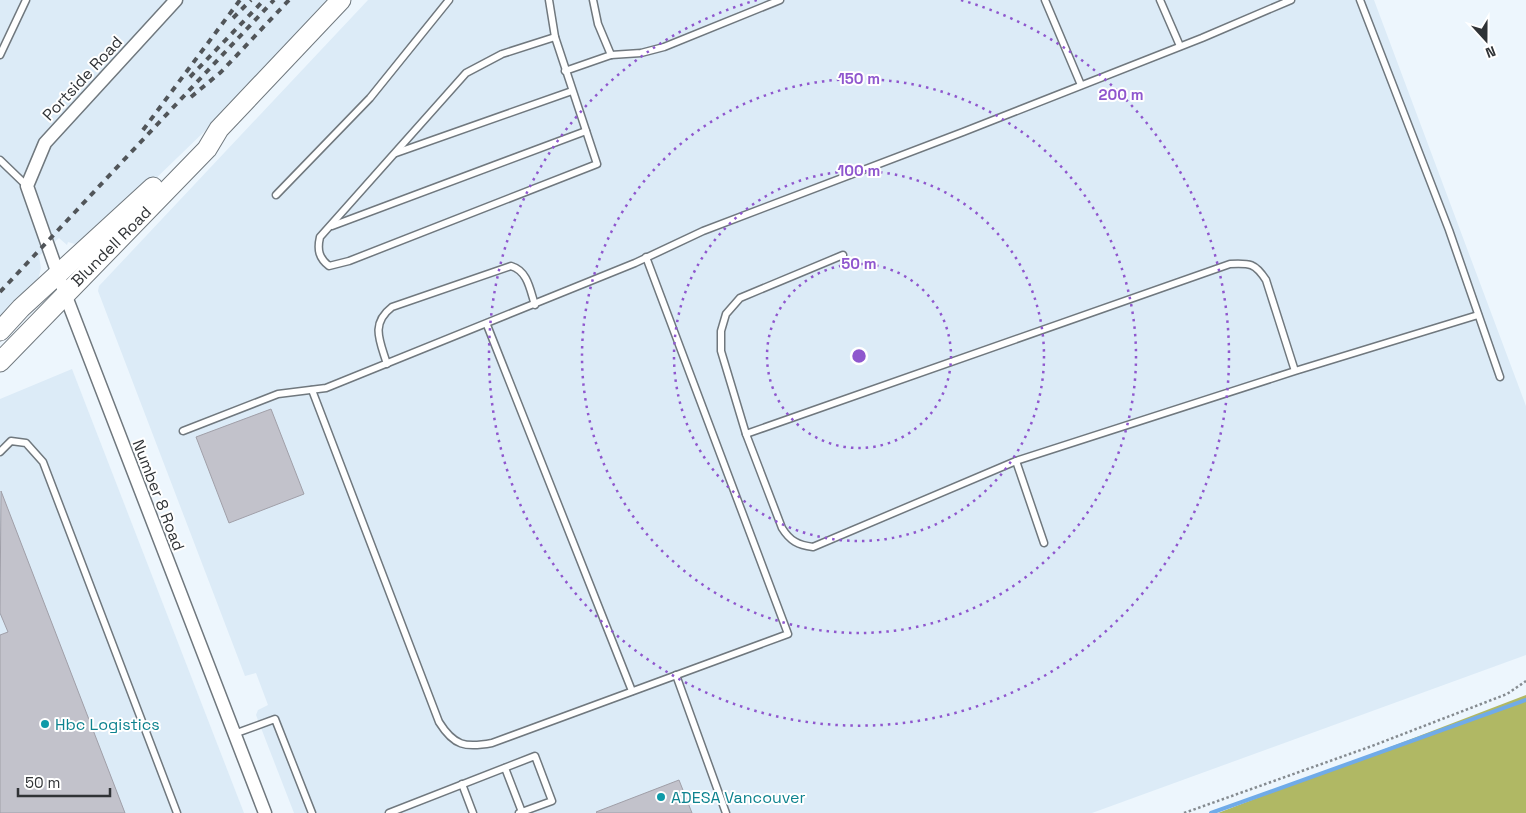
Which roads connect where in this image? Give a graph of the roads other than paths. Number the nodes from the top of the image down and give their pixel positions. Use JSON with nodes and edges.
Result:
{"nodes":[{"id":1,"x":26,"y":0,"type":"edge"},
{"id":2,"x":176,"y":0,"type":"edge"},
{"id":3,"x":341,"y":0,"type":"edge"},
{"id":4,"x":448,"y":0,"type":"edge"},
{"id":5,"x":549,"y":0,"type":"edge"},
{"id":6,"x":593,"y":0,"type":"edge"},
{"id":7,"x":780,"y":0,"type":"edge"},
{"id":8,"x":1045,"y":0,"type":"edge"},
{"id":9,"x":1160,"y":0,"type":"edge"},
{"id":10,"x":1290,"y":0,"type":"edge"},
{"id":11,"x":1360,"y":0,"type":"edge"},
{"id":12,"x":554,"y":37,"type":"junction"},
{"id":13,"x":1180,"y":46,"type":"junction"},
{"id":14,"x":0,"y":55,"type":"edge"},
{"id":15,"x":611,"y":55,"type":"junction"},
{"id":16,"x":565,"y":71,"type":"junction"},
{"id":17,"x":1081,"y":85,"type":"junction"},
{"id":18,"x":572,"y":91,"type":"junction"},
{"id":19,"x":219,"y":129,"type":"junction"},
{"id":20,"x":586,"y":131,"type":"junction"},
{"id":21,"x":395,"y":154,"type":"junction"},
{"id":22,"x":0,"y":160,"type":"edge"},
{"id":23,"x":27,"y":186,"type":"junction"},
{"id":24,"x":276,"y":195,"type":"dead end"},
{"id":25,"x":330,"y":227,"type":"junction"},
{"id":26,"x":843,"y":255,"type":"dead end"},
{"id":27,"x":646,"y":257,"type":"junction"},
{"id":28,"x":58,"y":274,"type":"junction"},
{"id":29,"x":64,"y":294,"type":"junction"},
{"id":30,"x":535,"y":305,"type":"junction"},
{"id":31,"x":1478,"y":315,"type":"junction"},
{"id":32,"x":487,"y":324,"type":"junction"},
{"id":33,"x":0,"y":331,"type":"edge"},
{"id":34,"x":0,"y":362,"type":"edge"},
{"id":35,"x":387,"y":364,"type":"junction"},
{"id":36,"x":1295,"y":371,"type":"junction"},
{"id":37,"x":1500,"y":378,"type":"dead end"},
{"id":38,"x":312,"y":390,"type":"junction"},
{"id":39,"x":183,"y":431,"type":"dead end"},
{"id":40,"x":746,"y":434,"type":"junction"},
{"id":41,"x":0,"y":452,"type":"edge"},
{"id":42,"x":1016,"y":461,"type":"junction"},
{"id":43,"x":1044,"y":543,"type":"dead end"},
{"id":44,"x":676,"y":675,"type":"junction"},
{"id":45,"x":632,"y":691,"type":"junction"},
{"id":46,"x":234,"y":734,"type":"junction"},
{"id":47,"x":505,"y":768,"type":"junction"},
{"id":48,"x":462,"y":784,"type":"junction"},
{"id":49,"x":521,"y":812,"type":"edge"},
{"id":50,"x":177,"y":813,"type":"edge"},
{"id":51,"x":265,"y":813,"type":"edge"},
{"id":52,"x":312,"y":813,"type":"edge"},
{"id":53,"x":389,"y":813,"type":"edge"},
{"id":54,"x":473,"y":813,"type":"edge"},
{"id":55,"x":726,"y":813,"type":"edge"}],
"edges":[{"from":1,"to":14,"type":"lane"},
{"from":2,"to":23,"type":"street","name":"Portside Road"},
{"from":3,"to":19,"type":"main road","name":"Blundell Road"},
{"from":4,"to":24,"type":"lane"},
{"from":5,"to":12,"type":"lane"},
{"from":6,"to":15,"type":"lane"},
{"from":7,"to":15,"type":"lane"},
{"from":8,"to":17,"type":"lane"},
{"from":9,"to":13,"type":"lane"},
{"from":10,"to":13,"type":"lane"},
{"from":11,"to":31,"type":"lane"},
{"from":12,"to":16,"type":"lane"},
{"from":12,"to":21,"type":"lane"},
{"from":13,"to":17,"type":"lane"},
{"from":15,"to":16,"type":"lane"},
{"from":16,"to":18,"type":"lane"},
{"from":17,"to":27,"type":"lane"},
{"from":18,"to":20,"type":"lane"},
{"from":18,"to":21,"type":"lane"},
{"from":19,"to":28,"type":"main road","name":"Blundell Road"},
{"from":19,"to":29,"type":"main road","name":"Blundell Road"},
{"from":20,"to":25,"type":"lane"},
{"from":20,"to":25,"type":"lane"},
{"from":21,"to":25,"type":"lane"},
{"from":22,"to":23,"type":"lane"},
{"from":23,"to":28,"type":"street","name":"Number 8 Road"},
{"from":26,"to":40,"type":"lane"},
{"from":27,"to":30,"type":"lane"},
{"from":27,"to":44,"type":"lane"},
{"from":28,"to":29,"type":"street","name":"Number 8 Road"},
{"from":28,"to":33,"type":"main road","name":"Blundell Road"},
{"from":29,"to":34,"type":"main road","name":"Blundell Road"},
{"from":29,"to":46,"type":"street","name":"Number 8 Road"},
{"from":30,"to":32,"type":"lane"},
{"from":30,"to":35,"type":"lane"},
{"from":31,"to":36,"type":"lane"},
{"from":31,"to":37,"type":"lane"},
{"from":32,"to":35,"type":"lane"},
{"from":32,"to":45,"type":"lane"},
{"from":35,"to":38,"type":"lane"},
{"from":36,"to":40,"type":"lane"},
{"from":36,"to":42,"type":"lane"},
{"from":38,"to":39,"type":"lane"},
{"from":38,"to":45,"type":"lane"},
{"from":40,"to":42,"type":"lane"},
{"from":41,"to":50,"type":"lane"},
{"from":42,"to":43,"type":"lane"},
{"from":44,"to":45,"type":"lane"},
{"from":44,"to":55,"type":"lane"},
{"from":46,"to":51,"type":"street","name":"Number 8 Road"},
{"from":46,"to":52,"type":"lane"},
{"from":47,"to":48,"type":"lane"},
{"from":47,"to":49,"type":"lane"},
{"from":47,"to":49,"type":"lane"},
{"from":48,"to":53,"type":"lane"},
{"from":48,"to":54,"type":"lane"}]}
